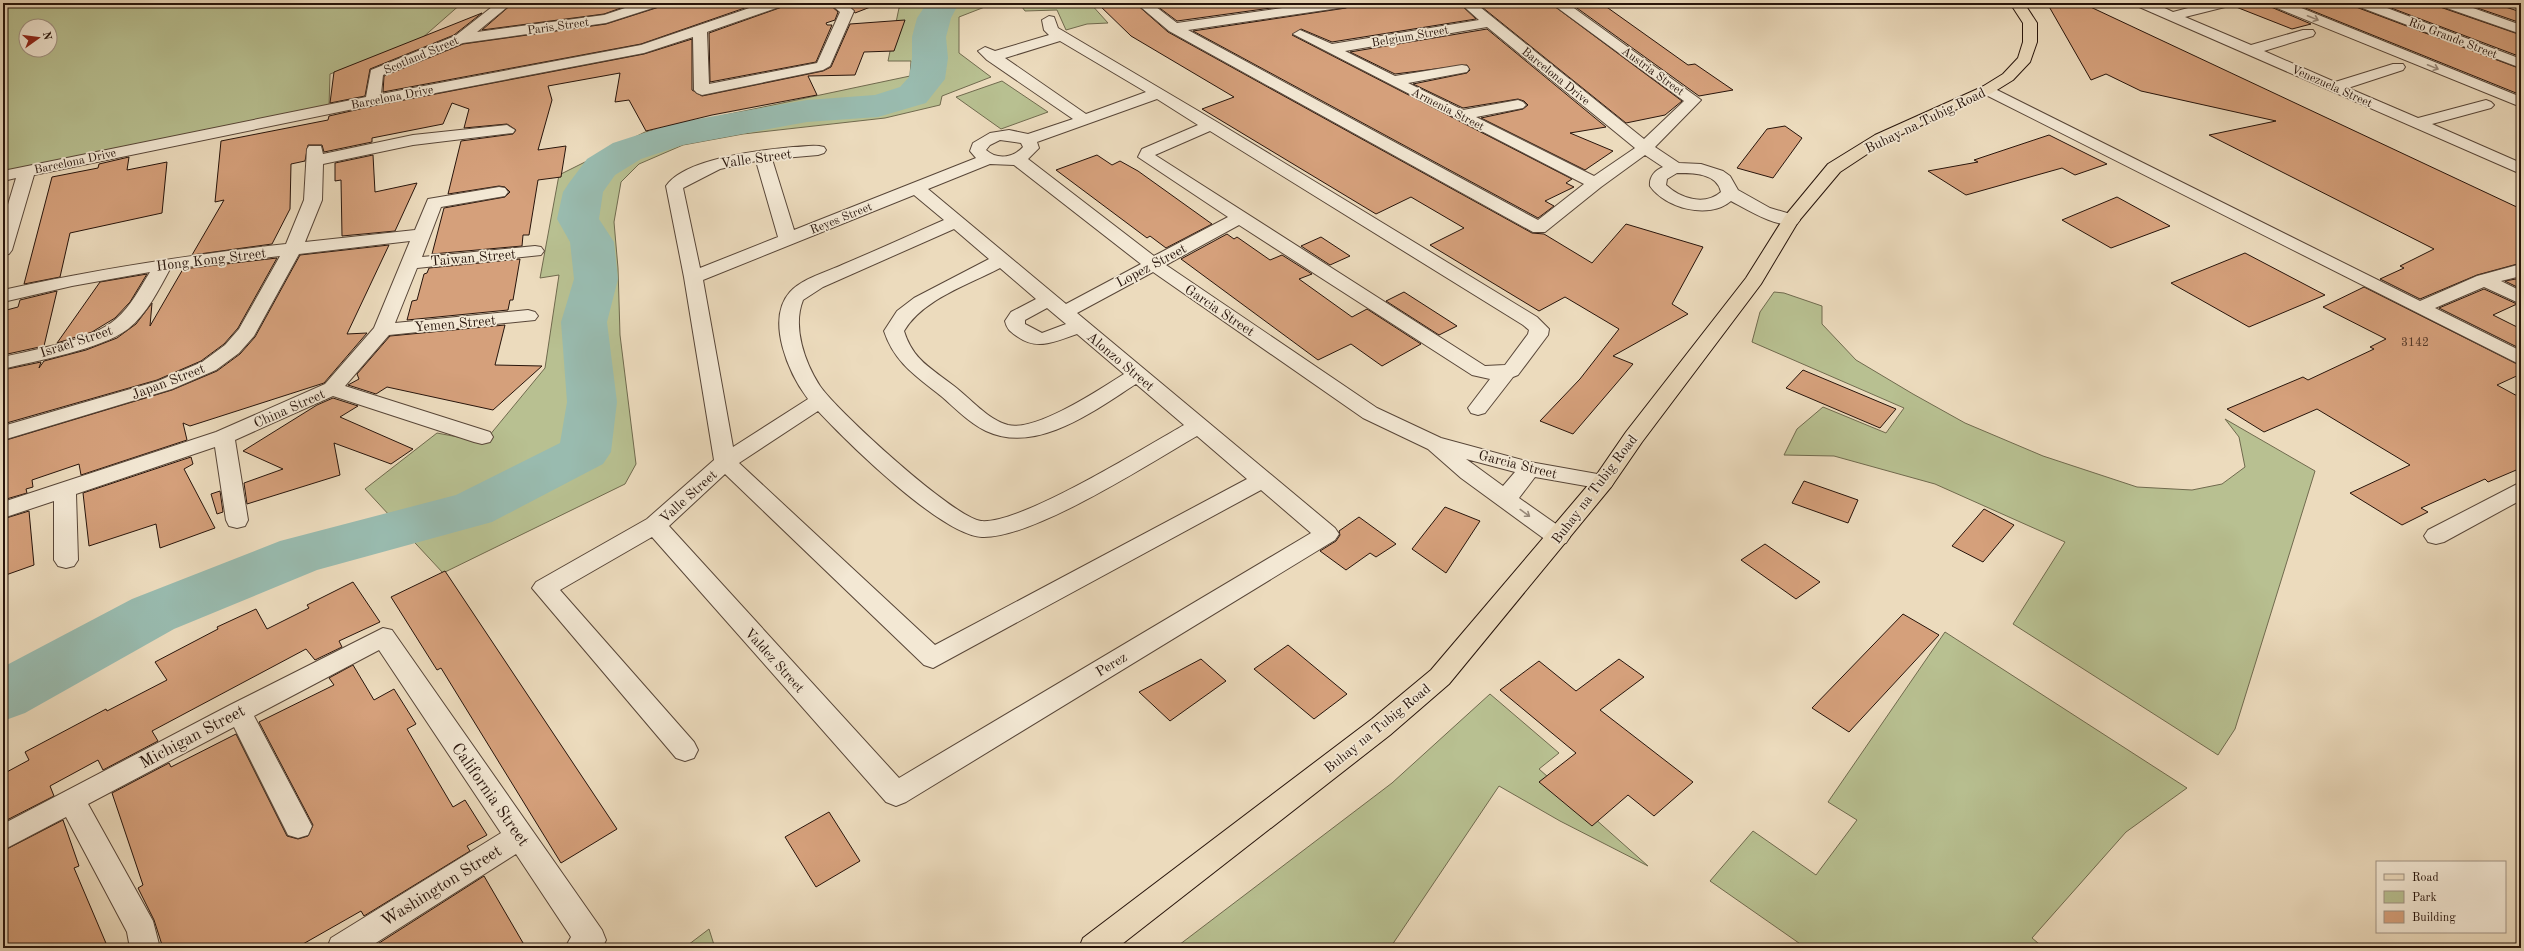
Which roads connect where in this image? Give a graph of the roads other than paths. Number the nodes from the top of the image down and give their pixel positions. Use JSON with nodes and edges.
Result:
{"nodes":[{"id":1,"x":505,"y":3,"type":"edge"},
{"id":2,"x":654,"y":3,"type":"edge"},
{"id":3,"x":777,"y":3,"type":"edge"},
{"id":4,"x":836,"y":3,"type":"edge"},
{"id":5,"x":1144,"y":3,"type":"edge"},
{"id":6,"x":1346,"y":3,"type":"edge"},
{"id":7,"x":1467,"y":3,"type":"edge"},
{"id":8,"x":1558,"y":3,"type":"edge"},
{"id":9,"x":2017,"y":3,"type":"edge"},
{"id":10,"x":2142,"y":3,"type":"edge"},
{"id":11,"x":2224,"y":3,"type":"edge"},
{"id":12,"x":2277,"y":3,"type":"edge"},
{"id":13,"x":2362,"y":3,"type":"edge"},
{"id":14,"x":2446,"y":3,"type":"edge"},
{"id":15,"x":2172,"y":16,"type":"junction"},
{"id":16,"x":1049,"y":20,"type":"dead end"},
{"id":17,"x":1490,"y":22,"type":"junction"},
{"id":18,"x":1174,"y":28,"type":"junction"},
{"id":19,"x":700,"y":30,"type":"junction"},
{"id":20,"x":2521,"y":30,"type":"edge"},
{"id":21,"x":2308,"y":33,"type":"dead end"},
{"id":22,"x":1300,"y":34,"type":"dead end"},
{"id":23,"x":1061,"y":36,"type":"junction"},
{"id":24,"x":460,"y":39,"type":"junction"},
{"id":25,"x":1330,"y":49,"type":"junction"},
{"id":26,"x":2251,"y":50,"type":"junction"},
{"id":27,"x":2521,"y":64,"type":"edge"},
{"id":28,"x":2398,"y":67,"type":"dead end"},
{"id":29,"x":1462,"y":69,"type":"dead end"},
{"id":30,"x":1393,"y":81,"type":"junction"},
{"id":31,"x":2334,"y":87,"type":"junction"},
{"id":32,"x":1987,"y":90,"type":"junction"},
{"id":33,"x":1158,"y":93,"type":"junction"},
{"id":34,"x":373,"y":100,"type":"junction"},
{"id":35,"x":2521,"y":102,"type":"edge"},
{"id":36,"x":1518,"y":105,"type":"dead end"},
{"id":37,"x":2486,"y":105,"type":"dead end"},
{"id":38,"x":1461,"y":115,"type":"junction"},
{"id":39,"x":1084,"y":120,"type":"junction"},
{"id":40,"x":2418,"y":123,"type":"junction"},
{"id":41,"x":1211,"y":126,"type":"junction"},
{"id":42,"x":506,"y":130,"type":"dead end"},
{"id":43,"x":1028,"y":140,"type":"junction"},
{"id":44,"x":1645,"y":148,"type":"junction"},
{"id":45,"x":818,"y":150,"type":"dead end"},
{"id":46,"x":763,"y":156,"type":"junction"},
{"id":47,"x":1017,"y":159,"type":"junction"},
{"id":48,"x":988,"y":160,"type":"junction"},
{"id":49,"x":1676,"y":168,"type":"junction"},
{"id":50,"x":2520,"y":168,"type":"edge"},
{"id":51,"x":27,"y":171,"type":"junction"},
{"id":52,"x":3,"y":176,"type":"edge"},
{"id":53,"x":1596,"y":183,"type":"junction"},
{"id":54,"x":916,"y":188,"type":"junction"},
{"id":55,"x":499,"y":192,"type":"dead end"},
{"id":56,"x":1730,"y":193,"type":"junction"},
{"id":57,"x":1239,"y":218,"type":"junction"},
{"id":58,"x":1791,"y":220,"type":"junction"},
{"id":59,"x":955,"y":222,"type":"junction"},
{"id":60,"x":422,"y":234,"type":"junction"},
{"id":61,"x":788,"y":239,"type":"junction"},
{"id":62,"x":293,"y":249,"type":"junction"},
{"id":63,"x":3,"y":250,"type":"edge"},
{"id":64,"x":535,"y":251,"type":"dead end"},
{"id":65,"x":1001,"y":260,"type":"junction"},
{"id":66,"x":410,"y":263,"type":"junction"},
{"id":67,"x":164,"y":264,"type":"junction"},
{"id":68,"x":1153,"y":264,"type":"junction"},
{"id":69,"x":2521,"y":270,"type":"edge"},
{"id":70,"x":693,"y":277,"type":"junction"},
{"id":71,"x":2484,"y":280,"type":"junction"},
{"id":72,"x":3,"y":296,"type":"edge"},
{"id":73,"x":2521,"y":298,"type":"edge"},
{"id":74,"x":1056,"y":306,"type":"junction"},
{"id":75,"x":2422,"y":307,"type":"junction"},
{"id":76,"x":528,"y":316,"type":"dead end"},
{"id":77,"x":1079,"y":326,"type":"junction"},
{"id":78,"x":383,"y":330,"type":"junction"},
{"id":79,"x":2521,"y":358,"type":"edge"},
{"id":80,"x":3,"y":363,"type":"edge"},
{"id":81,"x":1504,"y":373,"type":"junction"},
{"id":82,"x":1138,"y":375,"type":"junction"},
{"id":83,"x":332,"y":389,"type":"junction"},
{"id":84,"x":819,"y":401,"type":"junction"},
{"id":85,"x":1478,"y":408,"type":"dead end"},
{"id":86,"x":1198,"y":426,"type":"junction"},
{"id":87,"x":3,"y":433,"type":"edge"},
{"id":88,"x":224,"y":437,"type":"junction"},
{"id":89,"x":482,"y":437,"type":"dead end"},
{"id":90,"x":1434,"y":443,"type":"junction"},
{"id":91,"x":725,"y":462,"type":"junction"},
{"id":92,"x":1530,"y":469,"type":"junction"},
{"id":93,"x":1262,"y":480,"type":"junction"},
{"id":94,"x":1603,"y":482,"type":"junction"},
{"id":95,"x":65,"y":490,"type":"junction"},
{"id":96,"x":2521,"y":490,"type":"edge"},
{"id":97,"x":1505,"y":499,"type":"junction"},
{"id":98,"x":3,"y":510,"type":"edge"},
{"id":99,"x":237,"y":520,"type":"dead end"},
{"id":100,"x":655,"y":525,"type":"junction"},
{"id":101,"x":1327,"y":534,"type":"joint"},
{"id":102,"x":2436,"y":536,"type":"dead end"},
{"id":103,"x":1558,"y":537,"type":"junction"},
{"id":104,"x":66,"y":560,"type":"dead end"},
{"id":105,"x":383,"y":637,"type":"joint"},
{"id":106,"x":239,"y":712,"type":"junction"},
{"id":107,"x":685,"y":750,"type":"dead end"},
{"id":108,"x":896,"y":794,"type":"joint"},
{"id":109,"x":71,"y":800,"type":"junction"},
{"id":110,"x":298,"y":826,"type":"dead end"},
{"id":111,"x":520,"y":836,"type":"junction"},
{"id":112,"x":3,"y":838,"type":"edge"},
{"id":113,"x":145,"y":948,"type":"edge"},
{"id":114,"x":342,"y":948,"type":"edge"},
{"id":115,"x":580,"y":948,"type":"edge"},
{"id":116,"x":1094,"y":948,"type":"edge"}],
"edges":[{"from":1,"to":24,"type":"street","name":"Scotland Street"},
{"from":2,"to":24,"type":"street","name":"Paris Street"},
{"from":3,"to":19,"type":"street","name":"Barcelona Drive"},
{"from":4,"to":19,"type":"street"},
{"from":5,"to":18,"type":"street"},
{"from":6,"to":18,"type":"street"},
{"from":7,"to":17,"type":"street","name":"Barcelona Drive"},
{"from":8,"to":44,"type":"street","name":"Austria Street"},
{"from":9,"to":32,"type":"main road","name":"Buhay na Tubig Road"},
{"from":10,"to":15,"type":"street","name":"Venezuela Street"},
{"from":11,"to":15,"type":"street"},
{"from":12,"to":35,"type":"street","one_way":true},
{"from":13,"to":27,"type":"street","name":"Rio Grande Street"},
{"from":14,"to":20,"type":"street"},
{"from":15,"to":26,"type":"street","name":"Venezuela Street"},
{"from":16,"to":23,"type":"street"},
{"from":17,"to":25,"type":"street","name":"Belgium Street"},
{"from":17,"to":44,"type":"street","name":"Barcelona Drive"},
{"from":18,"to":53,"type":"street"},
{"from":19,"to":34,"type":"street","name":"Barcelona Drive"},
{"from":21,"to":26,"type":"street"},
{"from":22,"to":25,"type":"street","name":"Armenia Street"},
{"from":23,"to":33,"type":"street"},
{"from":23,"to":39,"type":"street"},
{"from":24,"to":34,"type":"street","name":"Scotland Street"},
{"from":25,"to":30,"type":"street","name":"Armenia Street"},
{"from":26,"to":31,"type":"street","name":"Venezuela Street"},
{"from":28,"to":31,"type":"street"},
{"from":29,"to":30,"type":"street"},
{"from":30,"to":38,"type":"street","name":"Armenia Street"},
{"from":31,"to":40,"type":"street","name":"Venezuela Street"},
{"from":32,"to":58,"type":"main road","name":"Buhay na Tubig Road"},
{"from":32,"to":75,"type":"street"},
{"from":33,"to":39,"type":"street"},
{"from":33,"to":41,"type":"street"},
{"from":34,"to":51,"type":"street","name":"Barcelona Drive"},
{"from":36,"to":38,"type":"street"},
{"from":37,"to":40,"type":"street"},
{"from":38,"to":53,"type":"street","name":"Armenia Street"},
{"from":39,"to":43,"type":"street"},
{"from":40,"to":50,"type":"street","name":"Venezuela Street"},
{"from":41,"to":57,"type":"street"},
{"from":41,"to":81,"type":"street"},
{"from":42,"to":62,"type":"street","name":"Japan Street"},
{"from":43,"to":47,"type":"street"},
{"from":43,"to":48,"type":"street"},
{"from":44,"to":49,"type":"street","name":"Barcelona Drive"},
{"from":44,"to":53,"type":"street"},
{"from":45,"to":46,"type":"street","name":"Valle Street"},
{"from":46,"to":61,"type":"street"},
{"from":46,"to":70,"type":"street","name":"Valle Street"},
{"from":47,"to":48,"type":"street"},
{"from":47,"to":68,"type":"street","name":"Garcia Street"},
{"from":48,"to":54,"type":"street","name":"Reyes Street"},
{"from":49,"to":56,"type":"street"},
{"from":49,"to":56,"type":"street"},
{"from":51,"to":52,"type":"street","name":"Barcelona Drive"},
{"from":51,"to":63,"type":"street"},
{"from":54,"to":59,"type":"street","name":"Alonzo Street"},
{"from":54,"to":61,"type":"street","name":"Reyes Street"},
{"from":55,"to":60,"type":"street","name":"China Street"},
{"from":56,"to":58,"type":"street"},
{"from":57,"to":68,"type":"street","name":"Lopez Street"},
{"from":57,"to":81,"type":"street"},
{"from":58,"to":94,"type":"main road","name":"Buhay na Tubig Road"},
{"from":59,"to":65,"type":"street","name":"Alonzo Street"},
{"from":59,"to":84,"type":"street"},
{"from":60,"to":62,"type":"street","name":"Hong Kong Street"},
{"from":60,"to":66,"type":"street","name":"China Street"},
{"from":61,"to":70,"type":"street","name":"Reyes Street"},
{"from":62,"to":67,"type":"street","name":"Hong Kong Street"},
{"from":62,"to":87,"type":"street","name":"Japan Street"},
{"from":64,"to":66,"type":"street","name":"Taiwan Street"},
{"from":65,"to":74,"type":"street","name":"Alonzo Street"},
{"from":65,"to":82,"type":"street"},
{"from":66,"to":78,"type":"street","name":"China Street"},
{"from":67,"to":72,"type":"street","name":"Hong Kong Street"},
{"from":67,"to":80,"type":"street","name":"Israel Street"},
{"from":68,"to":74,"type":"street","name":"Lopez Street"},
{"from":68,"to":90,"type":"street","name":"Garcia Street"},
{"from":69,"to":71,"type":"street"},
{"from":70,"to":91,"type":"street","name":"Valle Street"},
{"from":71,"to":73,"type":"street"},
{"from":71,"to":75,"type":"street"},
{"from":74,"to":77,"type":"street","name":"Alonzo Street"},
{"from":74,"to":77,"type":"street","name":"Lopez Street"},
{"from":75,"to":79,"type":"street"},
{"from":76,"to":78,"type":"street","name":"Yemen Street"},
{"from":77,"to":82,"type":"street","name":"Alonzo Street"},
{"from":78,"to":83,"type":"street","name":"China Street"},
{"from":81,"to":85,"type":"street"},
{"from":82,"to":86,"type":"street","name":"Alonzo Street"},
{"from":83,"to":88,"type":"street","name":"China Street"},
{"from":83,"to":89,"type":"street"},
{"from":84,"to":86,"type":"street"},
{"from":84,"to":91,"type":"street"},
{"from":86,"to":93,"type":"street","name":"Alonzo Street"},
{"from":88,"to":95,"type":"street","name":"China Street"},
{"from":88,"to":99,"type":"street"},
{"from":90,"to":92,"type":"street","name":"Garcia Street"},
{"from":90,"to":97,"type":"street","name":"Garcia Street"},
{"from":91,"to":93,"type":"street"},
{"from":91,"to":100,"type":"street","name":"Valle Street"},
{"from":92,"to":94,"type":"street","name":"Garcia Street"},
{"from":92,"to":97,"type":"street"},
{"from":93,"to":101,"type":"street","name":"Alonzo Street"},
{"from":94,"to":103,"type":"main road","name":"Buhay na Tubig Road"},
{"from":95,"to":98,"type":"street","name":"China Street"},
{"from":95,"to":104,"type":"street"},
{"from":96,"to":102,"type":"street"},
{"from":97,"to":103,"type":"street","name":"Garcia Street","one_way":true},
{"from":100,"to":107,"type":"street","name":"Valle Street"},
{"from":100,"to":108,"type":"street","name":"Valdez Street"},
{"from":101,"to":108,"type":"street","name":"Perez"},
{"from":103,"to":116,"type":"main road","name":"Buhay na Tubig Road"},
{"from":105,"to":106,"type":"street","name":"Michigan Street"},
{"from":105,"to":111,"type":"street","name":"California Street"},
{"from":106,"to":109,"type":"street","name":"Michigan Street"},
{"from":106,"to":110,"type":"street"},
{"from":109,"to":112,"type":"street","name":"Michigan Street"},
{"from":109,"to":113,"type":"street"},
{"from":111,"to":114,"type":"street","name":"Washington Street"},
{"from":111,"to":115,"type":"street","name":"California Street"}]}
